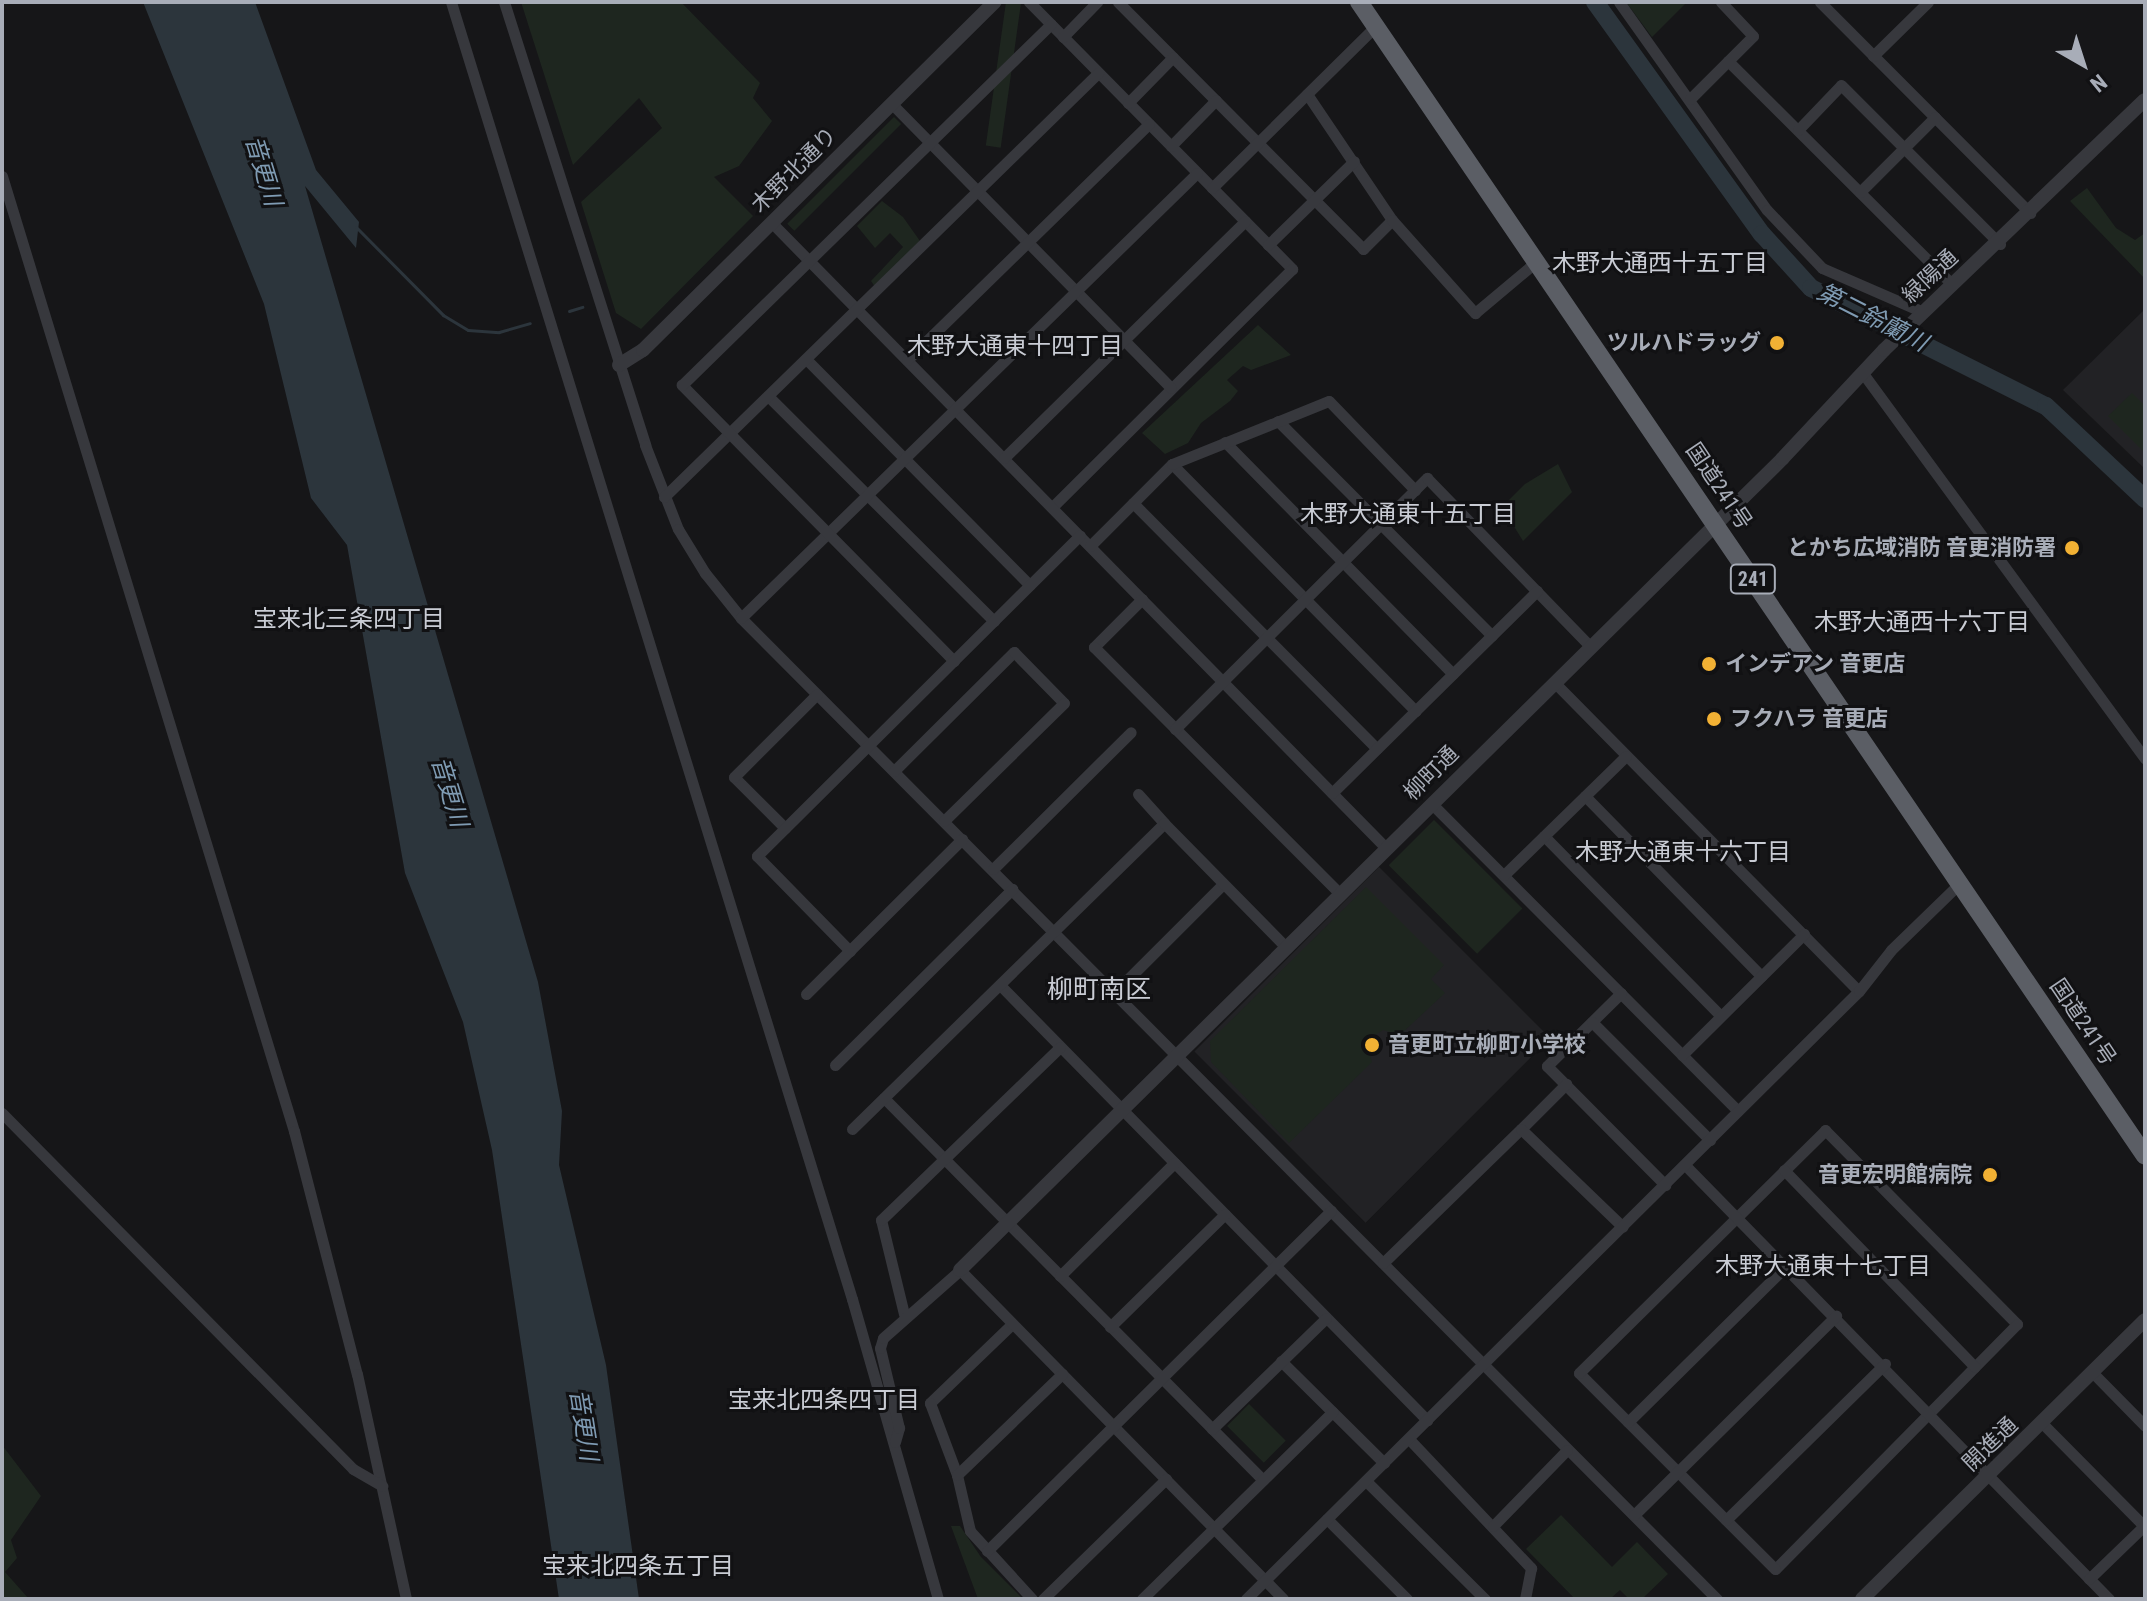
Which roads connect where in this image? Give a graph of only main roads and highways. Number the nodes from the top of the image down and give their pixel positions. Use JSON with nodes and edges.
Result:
{"nodes":[{"id":1,"x":1359,"y":2,"type":"edge"},
{"id":2,"x":2145,"y":1156,"type":"edge"}],
"edges":[{"from":1,"to":2,"type":"highway","name":"国道241号","number":"241"}]}
